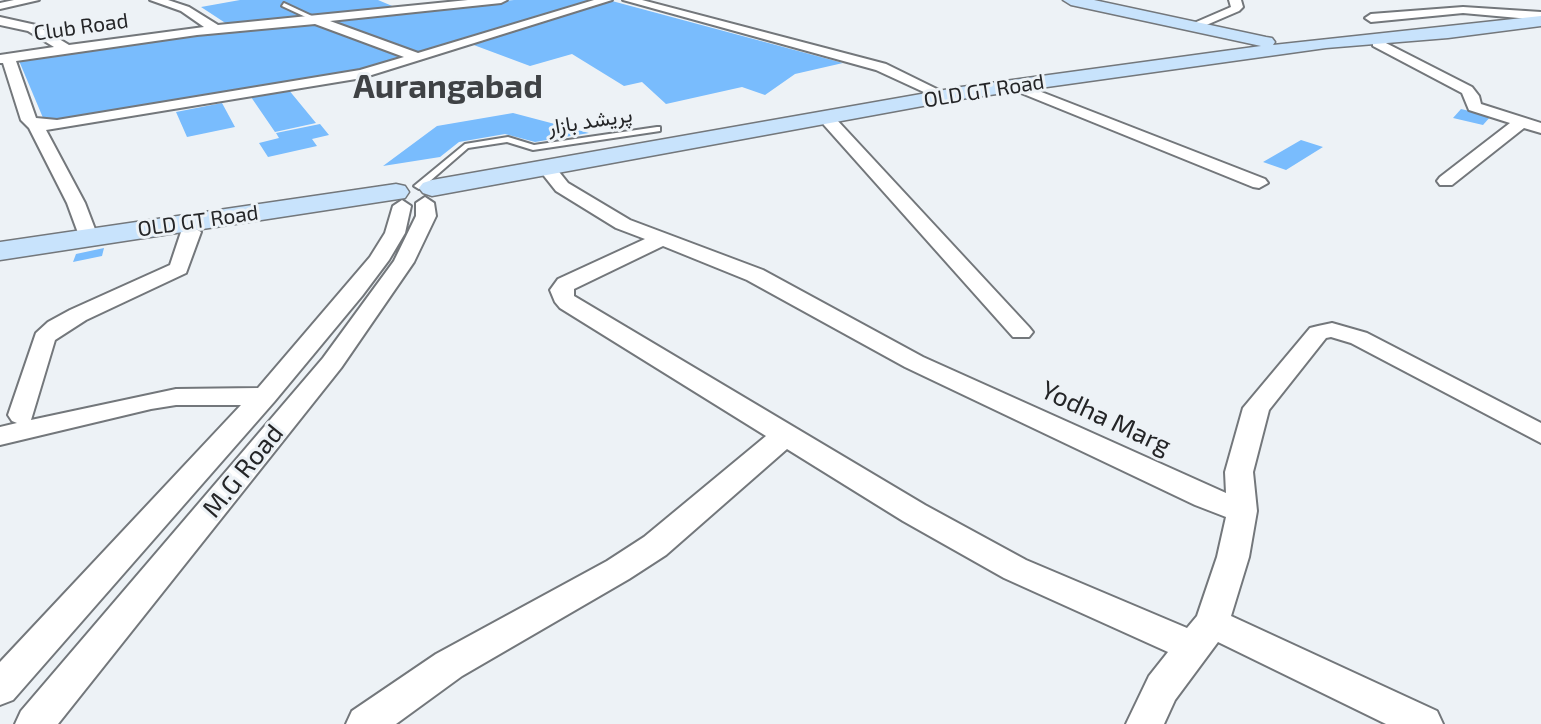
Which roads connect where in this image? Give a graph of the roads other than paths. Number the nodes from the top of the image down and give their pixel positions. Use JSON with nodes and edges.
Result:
{"nodes":[{"id":1,"x":33,"y":0,"type":"edge"},
{"id":2,"x":156,"y":0,"type":"edge"},
{"id":3,"x":501,"y":0,"type":"edge"},
{"id":4,"x":606,"y":0,"type":"edge"},
{"id":5,"x":629,"y":0,"type":"edge"},
{"id":6,"x":1071,"y":0,"type":"edge"},
{"id":7,"x":1235,"y":0,"type":"edge"},
{"id":8,"x":284,"y":5,"type":"dead end"},
{"id":9,"x":0,"y":6,"type":"edge"},
{"id":10,"x":312,"y":18,"type":"junction"},
{"id":11,"x":1371,"y":18,"type":"dead end"},
{"id":12,"x":0,"y":21,"type":"edge"},
{"id":13,"x":1539,"y":24,"type":"edge"},
{"id":14,"x":1193,"y":26,"type":"junction"},
{"id":15,"x":216,"y":29,"type":"junction"},
{"id":16,"x":1378,"y":43,"type":"junction"},
{"id":17,"x":66,"y":49,"type":"junction"},
{"id":18,"x":1295,"y":49,"type":"junction"},
{"id":19,"x":417,"y":57,"type":"junction"},
{"id":20,"x":4,"y":58,"type":"edge"},
{"id":21,"x":1026,"y":90,"type":"junction"},
{"id":22,"x":944,"y":96,"type":"junction"},
{"id":23,"x":830,"y":122,"type":"junction"},
{"id":24,"x":1521,"y":122,"type":"junction"},
{"id":25,"x":36,"y":125,"type":"junction"},
{"id":26,"x":1541,"y":128,"type":"edge"},
{"id":27,"x":657,"y":129,"type":"dead end"},
{"id":28,"x":547,"y":169,"type":"junction"},
{"id":29,"x":1446,"y":181,"type":"dead end"},
{"id":30,"x":1259,"y":183,"type":"dead end"},
{"id":31,"x":415,"y":196,"type":"junction"},
{"id":32,"x":191,"y":232,"type":"junction"},
{"id":33,"x":88,"y":237,"type":"junction"},
{"id":34,"x":660,"y":240,"type":"junction"},
{"id":35,"x":0,"y":251,"type":"edge"},
{"id":36,"x":0,"y":262,"type":"edge"},
{"id":37,"x":1021,"y":331,"type":"dead end"},
{"id":38,"x":265,"y":396,"type":"junction"},
{"id":39,"x":21,"y":415,"type":"dead end"},
{"id":40,"x":1541,"y":434,"type":"edge"},
{"id":41,"x":0,"y":436,"type":"edge"},
{"id":42,"x":784,"y":436,"type":"junction"},
{"id":43,"x":1242,"y":511,"type":"junction"},
{"id":44,"x":1202,"y":635,"type":"junction"},
{"id":45,"x":0,"y":688,"type":"edge"},
{"id":46,"x":34,"y":724,"type":"edge"},
{"id":47,"x":365,"y":724,"type":"edge"},
{"id":48,"x":1144,"y":724,"type":"edge"},
{"id":49,"x":1424,"y":724,"type":"edge"}],
"edges":[{"from":1,"to":9,"type":"street"},
{"from":2,"to":15,"type":"street"},
{"from":3,"to":10,"type":"street","name":"Club Road"},
{"from":4,"to":19,"type":"street"},
{"from":5,"to":22,"type":"street"},
{"from":6,"to":14,"type":"main road"},
{"from":7,"to":14,"type":"street"},
{"from":8,"to":10,"type":"lane"},
{"from":10,"to":15,"type":"street","name":"Club Road"},
{"from":10,"to":19,"type":"street"},
{"from":11,"to":13,"type":"street"},
{"from":12,"to":17,"type":"street"},
{"from":13,"to":16,"type":"main road","name":"OLD GT Road"},
{"from":13,"to":18,"type":"main road","name":"OLD GT Road"},
{"from":14,"to":18,"type":"main road"},
{"from":15,"to":17,"type":"street","name":"Club Road"},
{"from":16,"to":18,"type":"main road","name":"OLD GT Road"},
{"from":16,"to":24,"type":"street"},
{"from":17,"to":20,"type":"street","name":"Club Road"},
{"from":18,"to":21,"type":"main road","name":"OLD GT Road"},
{"from":18,"to":22,"type":"main road","name":"OLD GT Road"},
{"from":19,"to":25,"type":"street"},
{"from":20,"to":25,"type":"street"},
{"from":21,"to":23,"type":"main road","name":"OLD GT Road"},
{"from":21,"to":30,"type":"street"},
{"from":22,"to":28,"type":"main road","name":"OLD GT Road"},
{"from":23,"to":28,"type":"main road","name":"OLD GT Road"},
{"from":23,"to":37,"type":"street"},
{"from":24,"to":26,"type":"street"},
{"from":24,"to":29,"type":"street"},
{"from":25,"to":33,"type":"street"},
{"from":27,"to":31,"type":"lane","name":"پریشد بازار"},
{"from":28,"to":31,"type":"main road","name":"OLD GT Road"},
{"from":28,"to":34,"type":"street","name":"Yodha Marg"},
{"from":31,"to":32,"type":"main road","name":"OLD GT Road"},
{"from":31,"to":33,"type":"main road","name":"OLD GT Road"},
{"from":31,"to":38,"type":"street","name":"M.G Road"},
{"from":31,"to":46,"type":"street","name":"M.G Road"},
{"from":32,"to":36,"type":"main road","name":"OLD GT Road"},
{"from":32,"to":39,"type":"street"},
{"from":33,"to":35,"type":"main road","name":"OLD GT Road"},
{"from":34,"to":42,"type":"street"},
{"from":34,"to":43,"type":"street","name":"Yodha Marg"},
{"from":38,"to":41,"type":"street"},
{"from":38,"to":45,"type":"street","name":"M.G Road"},
{"from":40,"to":43,"type":"street"},
{"from":42,"to":44,"type":"street"},
{"from":42,"to":47,"type":"street"},
{"from":43,"to":44,"type":"street"},
{"from":44,"to":48,"type":"street"},
{"from":44,"to":49,"type":"street"}]}
